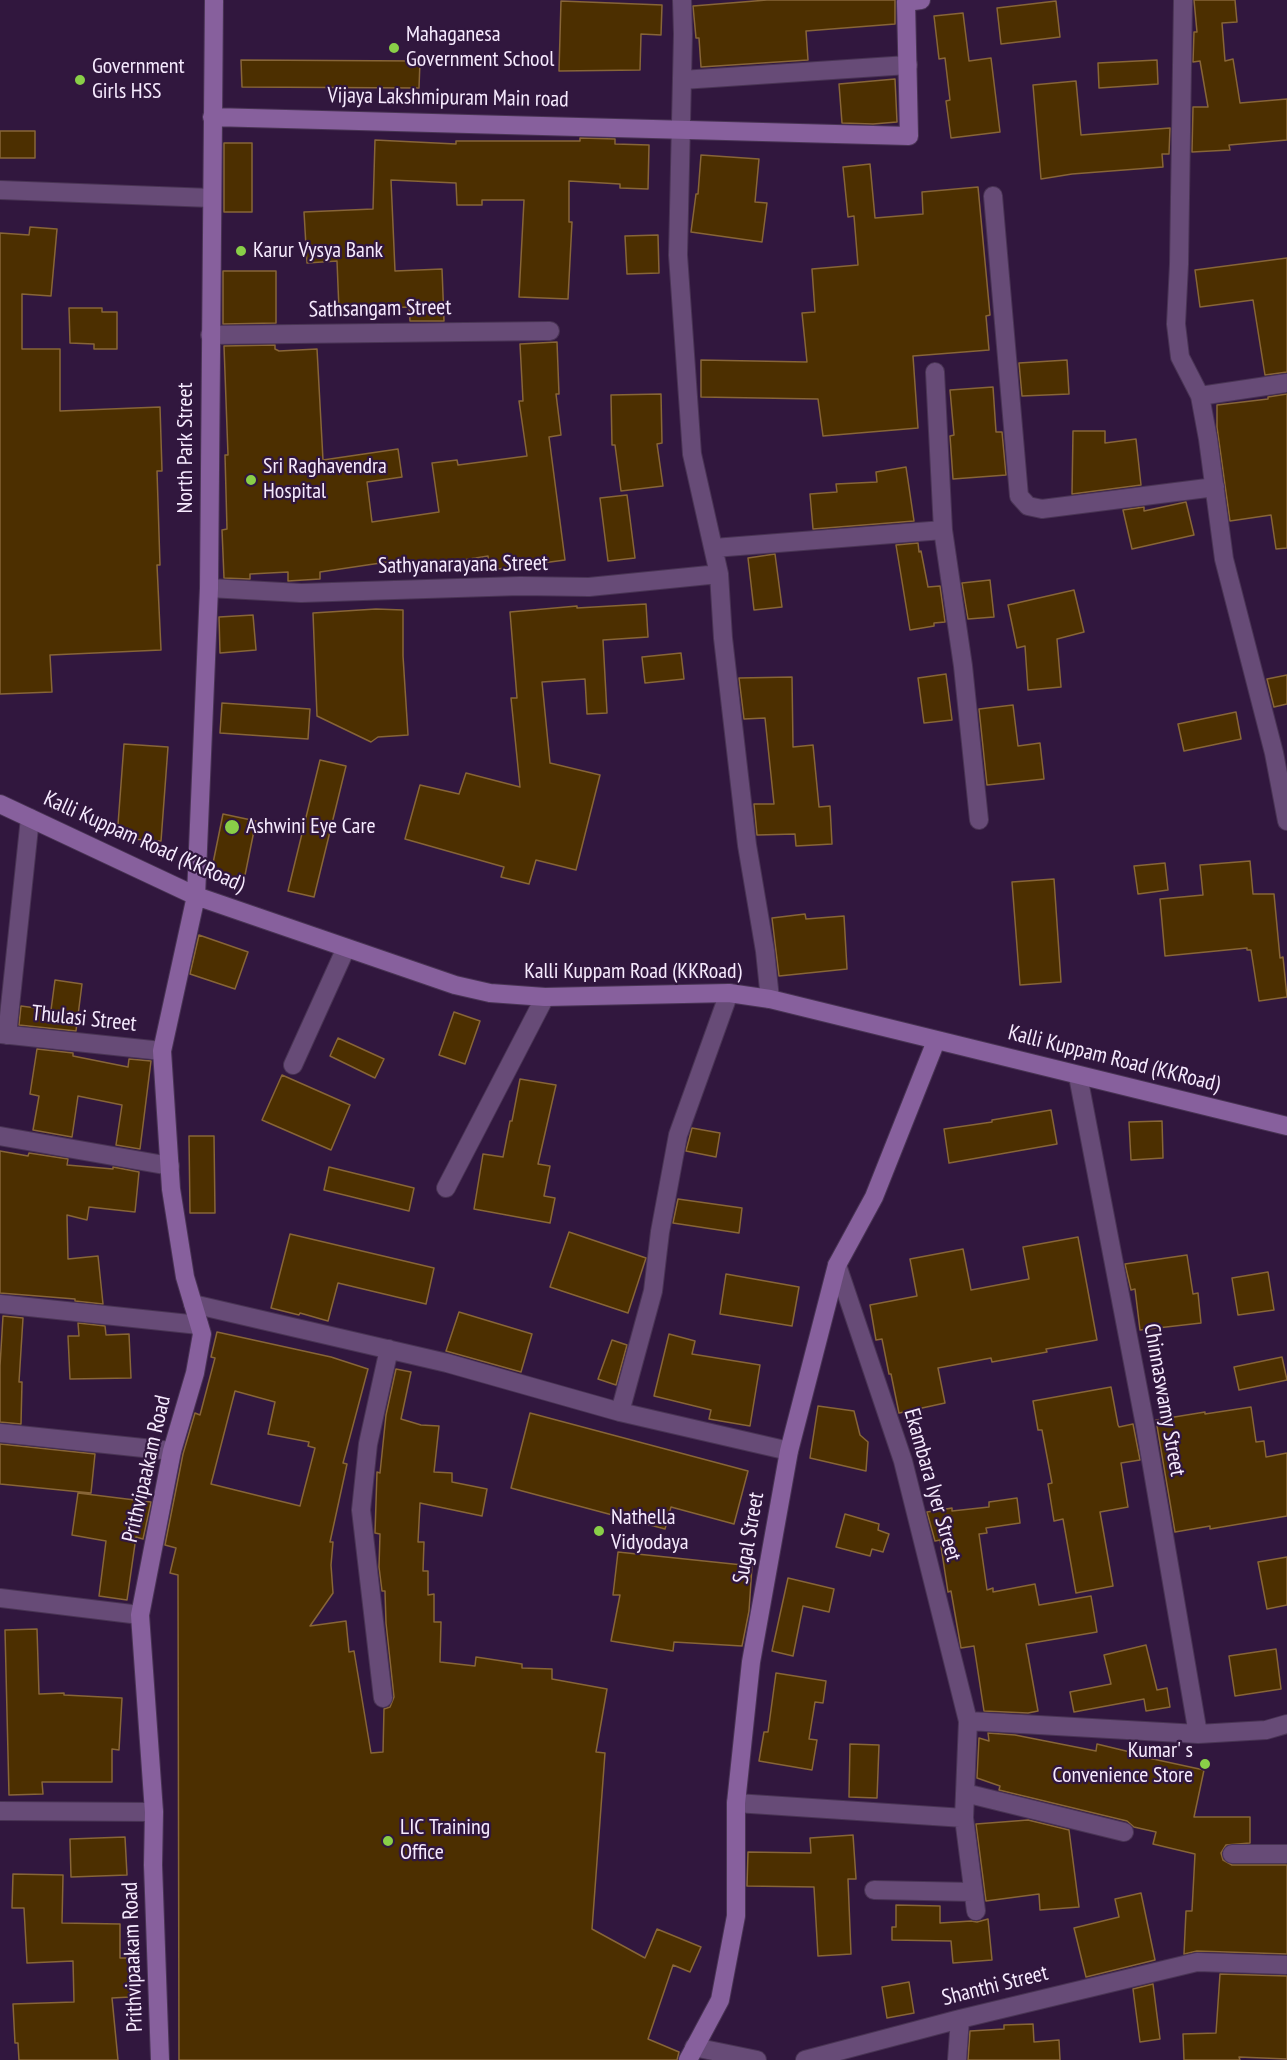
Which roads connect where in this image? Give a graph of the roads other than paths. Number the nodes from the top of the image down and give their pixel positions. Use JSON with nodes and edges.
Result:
{"nodes":[{"id":1,"x":214,"y":0,"type":"edge"},
{"id":2,"x":682,"y":0,"type":"edge"},
{"id":3,"x":911,"y":0,"type":"edge"},
{"id":4,"x":1183,"y":0,"type":"edge"},
{"id":5,"x":908,"y":64,"type":"junction"},
{"id":6,"x":682,"y":80,"type":"junction"},
{"id":7,"x":212,"y":117,"type":"junction"},
{"id":8,"x":682,"y":128,"type":"junction"},
{"id":9,"x":0,"y":190,"type":"edge"},
{"id":10,"x":993,"y":196,"type":"dead end"},
{"id":11,"x":211,"y":198,"type":"junction"},
{"id":12,"x":550,"y":331,"type":"dead end"},
{"id":13,"x":210,"y":335,"type":"junction"},
{"id":14,"x":935,"y":372,"type":"dead end"},
{"id":15,"x":1287,"y":383,"type":"edge"},
{"id":16,"x":1200,"y":396,"type":"junction"},
{"id":17,"x":1215,"y":488,"type":"junction"},
{"id":18,"x":943,"y":530,"type":"junction"},
{"id":19,"x":714,"y":548,"type":"junction"},
{"id":20,"x":719,"y":574,"type":"junction"},
{"id":21,"x":209,"y":588,"type":"junction"},
{"id":22,"x":1281,"y":752,"type":"edge"},
{"id":23,"x":0,"y":804,"type":"edge"},
{"id":24,"x":30,"y":818,"type":"junction"},
{"id":25,"x":979,"y":820,"type":"dead end"},
{"id":26,"x":1287,"y":821,"type":"edge"},
{"id":27,"x":196,"y":896,"type":"junction"},
{"id":28,"x":346,"y":948,"type":"junction"},
{"id":29,"x":729,"y":993,"type":"junction"},
{"id":30,"x":545,"y":997,"type":"junction"},
{"id":31,"x":771,"y":999,"type":"junction"},
{"id":32,"x":4,"y":1034,"type":"edge"},
{"id":33,"x":936,"y":1041,"type":"junction"},
{"id":34,"x":162,"y":1051,"type":"junction"},
{"id":35,"x":293,"y":1065,"type":"dead end"},
{"id":36,"x":1078,"y":1076,"type":"junction"},
{"id":37,"x":1287,"y":1126,"type":"edge"},
{"id":38,"x":0,"y":1136,"type":"edge"},
{"id":39,"x":170,"y":1166,"type":"junction"},
{"id":40,"x":446,"y":1188,"type":"dead end"},
{"id":41,"x":837,"y":1265,"type":"junction"},
{"id":42,"x":0,"y":1304,"type":"edge"},
{"id":43,"x":193,"y":1304,"type":"junction"},
{"id":44,"x":199,"y":1325,"type":"junction"},
{"id":45,"x":389,"y":1349,"type":"junction"},
{"id":46,"x":620,"y":1412,"type":"junction"},
{"id":47,"x":0,"y":1433,"type":"edge"},
{"id":48,"x":172,"y":1451,"type":"junction"},
{"id":49,"x":789,"y":1451,"type":"junction"},
{"id":50,"x":0,"y":1598,"type":"edge"},
{"id":51,"x":140,"y":1615,"type":"junction"},
{"id":52,"x":383,"y":1698,"type":"dead end"},
{"id":53,"x":968,"y":1721,"type":"junction"},
{"id":54,"x":1287,"y":1724,"type":"edge"},
{"id":55,"x":1198,"y":1734,"type":"junction"},
{"id":56,"x":965,"y":1793,"type":"junction"},
{"id":57,"x":736,"y":1803,"type":"junction"},
{"id":58,"x":0,"y":1811,"type":"edge"},
{"id":59,"x":154,"y":1812,"type":"junction"},
{"id":60,"x":964,"y":1818,"type":"junction"},
{"id":61,"x":1124,"y":1832,"type":"dead end"},
{"id":62,"x":1232,"y":1854,"type":"dead end"},
{"id":63,"x":1287,"y":1854,"type":"edge"},
{"id":64,"x":874,"y":1890,"type":"dead end"},
{"id":65,"x":974,"y":1892,"type":"junction"},
{"id":66,"x":976,"y":1911,"type":"dead end"},
{"id":67,"x":1287,"y":1965,"type":"edge"},
{"id":68,"x":960,"y":2019,"type":"junction"},
{"id":69,"x":691,"y":2054,"type":"edge"},
{"id":70,"x":160,"y":2060,"type":"edge"},
{"id":71,"x":757,"y":2060,"type":"edge"},
{"id":72,"x":805,"y":2060,"type":"edge"},
{"id":73,"x":957,"y":2060,"type":"edge"}],
"edges":[{"from":1,"to":7,"type":"street","name":"North Park Street"},
{"from":2,"to":6,"type":"street"},
{"from":3,"to":5,"type":"street"},
{"from":4,"to":16,"type":"street"},
{"from":5,"to":6,"type":"street"},
{"from":5,"to":8,"type":"street","name":"Vijaya Lakshmipuram Main road"},
{"from":6,"to":8,"type":"street"},
{"from":7,"to":8,"type":"street","name":"Vijaya Lakshmipuram Main road"},
{"from":7,"to":11,"type":"street","name":"North Park Street"},
{"from":8,"to":19,"type":"street"},
{"from":9,"to":11,"type":"street"},
{"from":10,"to":17,"type":"street"},
{"from":11,"to":13,"type":"street","name":"North Park Street"},
{"from":12,"to":13,"type":"street","name":"Sathsangam Street"},
{"from":13,"to":21,"type":"street","name":"North Park Street"},
{"from":14,"to":18,"type":"street"},
{"from":15,"to":16,"type":"street"},
{"from":16,"to":17,"type":"street"},
{"from":17,"to":22,"type":"street"},
{"from":18,"to":19,"type":"street"},
{"from":18,"to":25,"type":"street"},
{"from":19,"to":20,"type":"street"},
{"from":20,"to":21,"type":"street","name":"Sathyanarayana Street"},
{"from":20,"to":31,"type":"street"},
{"from":21,"to":27,"type":"street","name":"North Park Street"},
{"from":22,"to":26,"type":"street"},
{"from":23,"to":24,"type":"street","name":"Kalli Kuppam Road (KKRoad)"},
{"from":24,"to":27,"type":"street","name":"Kalli Kuppam Road (KKRoad)"},
{"from":24,"to":32,"type":"street"},
{"from":27,"to":28,"type":"street","name":"Kalli Kuppam Road (KKRoad)"},
{"from":27,"to":34,"type":"street","name":"Prithvipaakam Road"},
{"from":28,"to":30,"type":"street","name":"Kalli Kuppam Road (KKRoad)"},
{"from":28,"to":35,"type":"street"},
{"from":29,"to":30,"type":"street","name":"Kalli Kuppam Road (KKRoad)"},
{"from":29,"to":31,"type":"street","name":"Kalli Kuppam Road (KKRoad)"},
{"from":29,"to":46,"type":"street"},
{"from":30,"to":40,"type":"street"},
{"from":31,"to":33,"type":"street","name":"Kalli Kuppam Road (KKRoad)"},
{"from":32,"to":34,"type":"street","name":"Thulasi Street"},
{"from":33,"to":36,"type":"street","name":"Kalli Kuppam Road (KKRoad)"},
{"from":33,"to":41,"type":"street","name":"Sugal Street"},
{"from":34,"to":39,"type":"street","name":"Prithvipaakam Road"},
{"from":36,"to":37,"type":"street","name":"Kalli Kuppam Road (KKRoad)"},
{"from":36,"to":55,"type":"street","name":"Chinnaswamy Street"},
{"from":38,"to":39,"type":"street"},
{"from":39,"to":43,"type":"street","name":"Prithvipaakam Road"},
{"from":41,"to":49,"type":"street","name":"Sugal Street"},
{"from":41,"to":53,"type":"street","name":"Ekambara Iyer Street"},
{"from":42,"to":44,"type":"street"},
{"from":43,"to":44,"type":"street","name":"Prithvipaakam Road"},
{"from":43,"to":45,"type":"street"},
{"from":44,"to":48,"type":"street","name":"Prithvipaakam Road"},
{"from":45,"to":46,"type":"street"},
{"from":45,"to":52,"type":"street"},
{"from":46,"to":49,"type":"street"},
{"from":47,"to":48,"type":"street"},
{"from":48,"to":51,"type":"street","name":"Prithvipaakam Road"},
{"from":49,"to":57,"type":"street","name":"Sugal Street"},
{"from":50,"to":51,"type":"street"},
{"from":51,"to":59,"type":"street","name":"Prithvipaakam Road"},
{"from":53,"to":55,"type":"street"},
{"from":53,"to":56,"type":"street","name":"Ekambara Iyer Street"},
{"from":54,"to":55,"type":"street"},
{"from":56,"to":60,"type":"street","name":"Ekambara Iyer Street"},
{"from":56,"to":61,"type":"street"},
{"from":57,"to":60,"type":"street"},
{"from":57,"to":69,"type":"street","name":"Sugal Street"},
{"from":58,"to":59,"type":"street"},
{"from":59,"to":70,"type":"street","name":"Prithvipaakam Road"},
{"from":60,"to":65,"type":"street","name":"Ekambara Iyer Street"},
{"from":62,"to":63,"type":"street"},
{"from":64,"to":65,"type":"street"},
{"from":65,"to":66,"type":"street","name":"Ekambara Iyer Street"},
{"from":67,"to":68,"type":"street","name":"Shanthi Street"},
{"from":68,"to":72,"type":"street","name":"Shanthi Street"},
{"from":68,"to":73,"type":"street"},
{"from":69,"to":71,"type":"street"}]}
